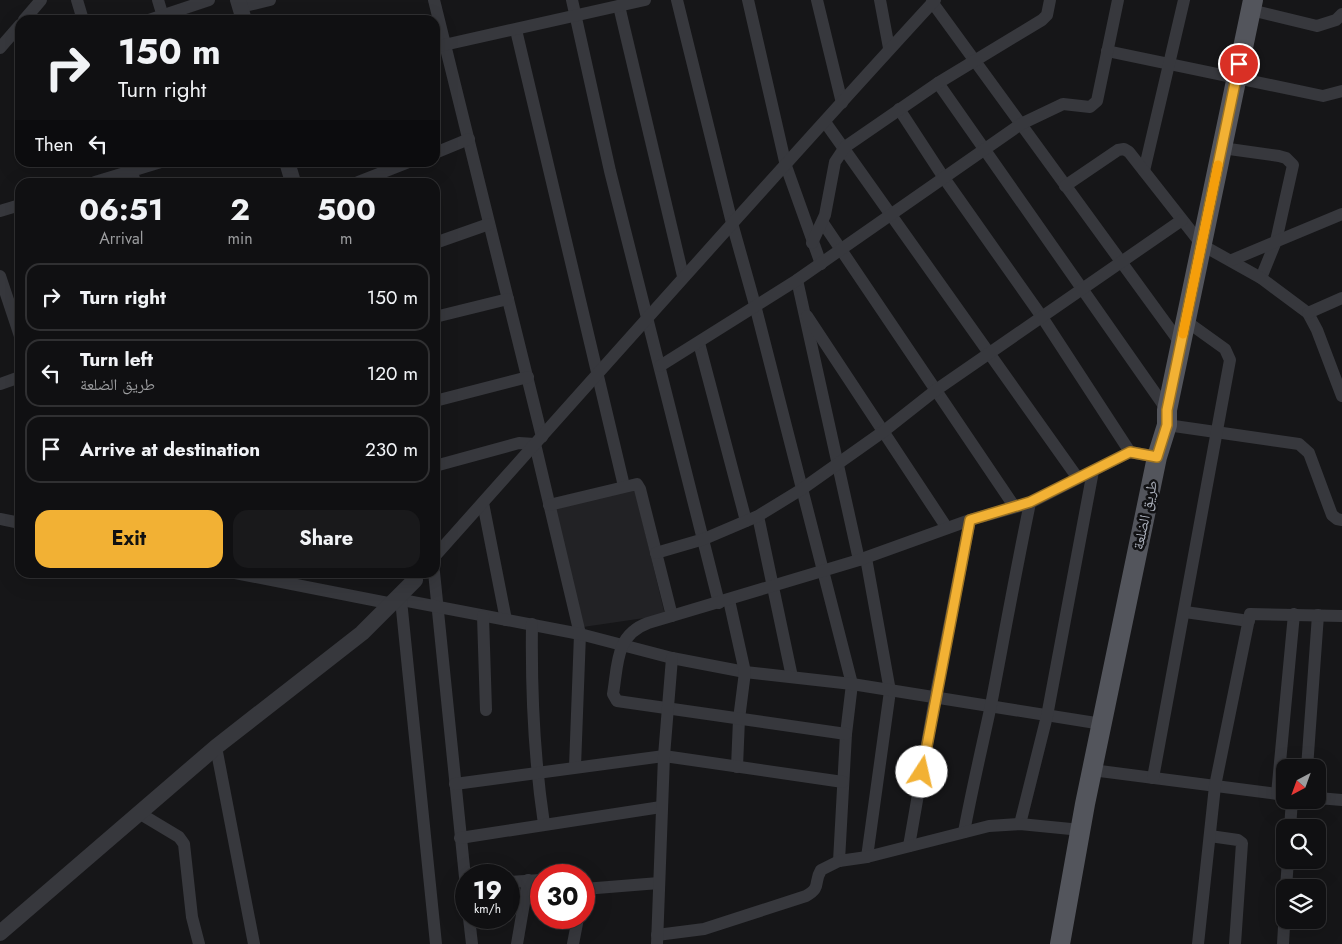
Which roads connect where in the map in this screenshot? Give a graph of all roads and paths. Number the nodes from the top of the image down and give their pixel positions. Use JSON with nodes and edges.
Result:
{"nodes":[{"id":1,"x":41,"y":0,"type":"edge"},
{"id":2,"x":77,"y":0,"type":"edge"},
{"id":3,"x":158,"y":0,"type":"edge"},
{"id":4,"x":210,"y":0,"type":"edge"},
{"id":5,"x":270,"y":0,"type":"edge"},
{"id":6,"x":434,"y":0,"type":"edge"},
{"id":7,"x":572,"y":0,"type":"edge"},
{"id":8,"x":645,"y":0,"type":"edge"},
{"id":9,"x":677,"y":0,"type":"edge"},
{"id":10,"x":748,"y":0,"type":"edge"},
{"id":11,"x":817,"y":0,"type":"edge"},
{"id":12,"x":880,"y":0,"type":"edge"},
{"id":13,"x":1050,"y":0,"type":"edge"},
{"id":14,"x":1118,"y":0,"type":"edge"},
{"id":15,"x":1184,"y":0,"type":"edge"},
{"id":16,"x":934,"y":1,"type":"edge"},
{"id":17,"x":1252,"y":5,"type":"edge"},
{"id":18,"x":619,"y":6,"type":"junction"},
{"id":19,"x":240,"y":9,"type":"edge"},
{"id":20,"x":1342,"y":14,"type":"edge"},
{"id":21,"x":28,"y":15,"type":"edge"},
{"id":22,"x":82,"y":15,"type":"edge"},
{"id":23,"x":162,"y":15,"type":"edge"},
{"id":24,"x":171,"y":15,"type":"edge"},
{"id":25,"x":436,"y":15,"type":"edge"},
{"id":26,"x":575,"y":16,"type":"junction"},
{"id":27,"x":516,"y":30,"type":"junction"},
{"id":28,"x":15,"y":31,"type":"edge"},
{"id":29,"x":440,"y":46,"type":"edge"},
{"id":30,"x":0,"y":48,"type":"edge"},
{"id":31,"x":889,"y":48,"type":"junction"},
{"id":32,"x":1107,"y":51,"type":"junction"},
{"id":33,"x":976,"y":60,"type":"junction"},
{"id":34,"x":1170,"y":65,"type":"junction"},
{"id":35,"x":1236,"y":78,"type":"junction"},
{"id":36,"x":938,"y":83,"type":"junction"},
{"id":37,"x":1342,"y":91,"type":"edge"},
{"id":38,"x":842,"y":103,"type":"junction"},
{"id":39,"x":899,"y":109,"type":"junction"},
{"id":40,"x":825,"y":122,"type":"junction"},
{"id":41,"x":1021,"y":124,"type":"junction"},
{"id":42,"x":469,"y":139,"type":"junction"},
{"id":43,"x":844,"y":147,"type":"junction"},
{"id":44,"x":1222,"y":148,"type":"junction"},
{"id":45,"x":440,"y":150,"type":"edge"},
{"id":46,"x":985,"y":150,"type":"junction"},
{"id":47,"x":786,"y":166,"type":"junction"},
{"id":48,"x":146,"y":167,"type":"edge"},
{"id":49,"x":396,"y":167,"type":"edge"},
{"id":50,"x":1144,"y":171,"type":"junction"},
{"id":51,"x":132,"y":172,"type":"edge"},
{"id":52,"x":110,"y":178,"type":"edge"},
{"id":53,"x":368,"y":178,"type":"edge"},
{"id":54,"x":944,"y":178,"type":"junction"},
{"id":55,"x":1065,"y":186,"type":"junction"},
{"id":56,"x":15,"y":206,"type":"edge"},
{"id":57,"x":0,"y":211,"type":"edge"},
{"id":58,"x":890,"y":214,"type":"junction"},
{"id":59,"x":1342,"y":214,"type":"edge"},
{"id":60,"x":1182,"y":220,"type":"junction"},
{"id":61,"x":732,"y":223,"type":"junction"},
{"id":62,"x":823,"y":223,"type":"junction"},
{"id":63,"x":489,"y":224,"type":"junction"},
{"id":64,"x":440,"y":241,"type":"edge"},
{"id":65,"x":1276,"y":241,"type":"junction"},
{"id":66,"x":812,"y":243,"type":"junction"},
{"id":67,"x":1202,"y":245,"type":"junction"},
{"id":68,"x":842,"y":249,"type":"junction"},
{"id":69,"x":1232,"y":260,"type":"junction"},
{"id":70,"x":1121,"y":262,"type":"junction"},
{"id":71,"x":821,"y":264,"type":"junction"},
{"id":72,"x":0,"y":276,"type":"edge"},
{"id":73,"x":683,"y":276,"type":"junction"},
{"id":74,"x":1261,"y":278,"type":"junction"},
{"id":75,"x":797,"y":280,"type":"junction"},
{"id":76,"x":1082,"y":291,"type":"junction"},
{"id":77,"x":14,"y":297,"type":"edge"},
{"id":78,"x":1342,"y":298,"type":"edge"},
{"id":79,"x":508,"y":299,"type":"junction"},
{"id":80,"x":755,"y":304,"type":"junction"},
{"id":81,"x":802,"y":309,"type":"junction"},
{"id":82,"x":1308,"y":313,"type":"junction"},
{"id":83,"x":440,"y":316,"type":"edge"},
{"id":84,"x":1042,"y":317,"type":"junction"},
{"id":85,"x":646,"y":318,"type":"junction"},
{"id":86,"x":1186,"y":321,"type":"junction"},
{"id":87,"x":699,"y":343,"type":"junction"},
{"id":88,"x":1181,"y":344,"type":"junction"},
{"id":89,"x":989,"y":354,"type":"junction"},
{"id":90,"x":660,"y":366,"type":"junction"},
{"id":91,"x":598,"y":375,"type":"junction"},
{"id":92,"x":528,"y":377,"type":"junction"},
{"id":93,"x":15,"y":379,"type":"edge"},
{"id":94,"x":0,"y":384,"type":"edge"},
{"id":95,"x":936,"y":390,"type":"junction"},
{"id":96,"x":1342,"y":396,"type":"edge"},
{"id":97,"x":440,"y":400,"type":"edge"},
{"id":98,"x":1167,"y":418,"type":"junction"},
{"id":99,"x":884,"y":431,"type":"junction"},
{"id":100,"x":1215,"y":433,"type":"junction"},
{"id":101,"x":539,"y":441,"type":"junction"},
{"id":102,"x":1130,"y":452,"type":"junction"},
{"id":103,"x":1157,"y":457,"type":"junction"},
{"id":104,"x":440,"y":465,"type":"edge"},
{"id":105,"x":837,"y":465,"type":"junction"},
{"id":106,"x":1093,"y":471,"type":"junction"},
{"id":107,"x":1077,"y":477,"type":"junction"},
{"id":108,"x":624,"y":486,"type":"junction"},
{"id":109,"x":802,"y":489,"type":"junction"},
{"id":110,"x":1030,"y":502,"type":"junction"},
{"id":111,"x":483,"y":503,"type":"junction"},
{"id":112,"x":549,"y":505,"type":"junction"},
{"id":113,"x":1014,"y":506,"type":"junction"},
{"id":114,"x":758,"y":516,"type":"junction"},
{"id":115,"x":0,"y":519,"type":"edge"},
{"id":116,"x":970,"y":520,"type":"junction"},
{"id":117,"x":1342,"y":520,"type":"edge"},
{"id":118,"x":746,"y":521,"type":"junction"},
{"id":119,"x":15,"y":522,"type":"edge"},
{"id":120,"x":948,"y":528,"type":"junction"},
{"id":121,"x":704,"y":539,"type":"junction"},
{"id":122,"x":440,"y":550,"type":"edge"},
{"id":123,"x":656,"y":553,"type":"junction"},
{"id":124,"x":863,"y":559,"type":"junction"},
{"id":125,"x":824,"y":571,"type":"junction"},
{"id":126,"x":265,"y":578,"type":"edge"},
{"id":127,"x":414,"y":578,"type":"edge"},
{"id":128,"x":435,"y":578,"type":"edge"},
{"id":129,"x":774,"y":586,"type":"junction"},
{"id":130,"x":397,"y":601,"type":"junction"},
{"id":131,"x":724,"y":602,"type":"junction"},
{"id":132,"x":438,"y":606,"type":"junction"},
{"id":133,"x":1184,"y":612,"type":"junction"},
{"id":134,"x":1294,"y":614,"type":"junction"},
{"id":135,"x":1318,"y":615,"type":"junction"},
{"id":136,"x":483,"y":616,"type":"junction"},
{"id":137,"x":672,"y":616,"type":"junction"},
{"id":138,"x":1342,"y":616,"type":"edge"},
{"id":139,"x":506,"y":620,"type":"junction"},
{"id":140,"x":1249,"y":621,"type":"junction"},
{"id":141,"x":532,"y":624,"type":"junction"},
{"id":142,"x":580,"y":634,"type":"junction"},
{"id":143,"x":621,"y":644,"type":"junction"},
{"id":144,"x":672,"y":658,"type":"junction"},
{"id":145,"x":745,"y":672,"type":"junction"},
{"id":146,"x":792,"y":677,"type":"junction"},
{"id":147,"x":852,"y":684,"type":"junction"},
{"id":148,"x":890,"y":690,"type":"junction"},
{"id":149,"x":935,"y":698,"type":"junction"},
{"id":150,"x":990,"y":706,"type":"junction"},
{"id":151,"x":668,"y":709,"type":"junction"},
{"id":152,"x":486,"y":710,"type":"dead end"},
{"id":153,"x":1047,"y":716,"type":"junction"},
{"id":154,"x":739,"y":719,"type":"junction"},
{"id":155,"x":1102,"y":724,"type":"junction"},
{"id":156,"x":846,"y":734,"type":"junction"},
{"id":157,"x":216,"y":747,"type":"junction"},
{"id":158,"x":664,"y":756,"type":"junction"},
{"id":159,"x":1284,"y":759,"type":"edge"},
{"id":160,"x":1308,"y":759,"type":"edge"},
{"id":161,"x":575,"y":767,"type":"junction"},
{"id":162,"x":738,"y":767,"type":"junction"},
{"id":163,"x":1092,"y":770,"type":"junction"},
{"id":164,"x":536,"y":772,"type":"junction"},
{"id":165,"x":1153,"y":778,"type":"junction"},
{"id":166,"x":843,"y":782,"type":"junction"},
{"id":167,"x":455,"y":784,"type":"junction"},
{"id":168,"x":1215,"y":786,"type":"junction"},
{"id":169,"x":1276,"y":793,"type":"edge"},
{"id":170,"x":1326,"y":799,"type":"edge"},
{"id":171,"x":1342,"y":800,"type":"edge"},
{"id":172,"x":661,"y":807,"type":"junction"},
{"id":173,"x":140,"y":813,"type":"junction"},
{"id":174,"x":544,"y":824,"type":"junction"},
{"id":175,"x":1020,"y":824,"type":"junction"},
{"id":176,"x":1081,"y":830,"type":"junction"},
{"id":177,"x":964,"y":832,"type":"junction"},
{"id":178,"x":1210,"y":836,"type":"junction"},
{"id":179,"x":460,"y":838,"type":"junction"},
{"id":180,"x":909,"y":846,"type":"junction"},
{"id":181,"x":867,"y":857,"type":"junction"},
{"id":182,"x":840,"y":861,"type":"junction"},
{"id":183,"x":463,"y":864,"type":"edge"},
{"id":184,"x":659,"y":883,"type":"junction"},
{"id":185,"x":595,"y":888,"type":"edge"},
{"id":186,"x":530,"y":898,"type":"edge"},
{"id":187,"x":470,"y":929,"type":"edge"},
{"id":188,"x":576,"y":929,"type":"edge"},
{"id":189,"x":1284,"y":929,"type":"edge"},
{"id":190,"x":0,"y":933,"type":"edge"},
{"id":191,"x":657,"y":939,"type":"edge"},
{"id":192,"x":199,"y":944,"type":"edge"},
{"id":193,"x":254,"y":944,"type":"edge"},
{"id":194,"x":436,"y":944,"type":"edge"},
{"id":195,"x":472,"y":944,"type":"edge"},
{"id":196,"x":517,"y":944,"type":"edge"},
{"id":197,"x":573,"y":944,"type":"edge"},
{"id":198,"x":1060,"y":944,"type":"edge"},
{"id":199,"x":1198,"y":944,"type":"edge"},
{"id":200,"x":1235,"y":944,"type":"edge"},
{"id":201,"x":1283,"y":944,"type":"edge"}],
"edges":[{"from":1,"to":21,"type":"street"},
{"from":2,"to":22,"type":"street"},
{"from":3,"to":23,"type":"street"},
{"from":4,"to":24,"type":"street"},
{"from":5,"to":19,"type":"street"},
{"from":6,"to":25,"type":"street"},
{"from":7,"to":26,"type":"street"},
{"from":8,"to":18,"type":"street"},
{"from":9,"to":61,"type":"street"},
{"from":10,"to":47,"type":"street"},
{"from":11,"to":38,"type":"street"},
{"from":12,"to":31,"type":"street"},
{"from":13,"to":33,"type":"street"},
{"from":14,"to":32,"type":"street"},
{"from":15,"to":34,"type":"street"},
{"from":16,"to":31,"type":"street"},
{"from":16,"to":33,"type":"street"},
{"from":17,"to":20,"type":"street"},
{"from":17,"to":35,"type":"main road","name":"طريق الضلعة"},
{"from":18,"to":26,"type":"street"},
{"from":18,"to":73,"type":"street"},
{"from":26,"to":27,"type":"street"},
{"from":26,"to":85,"type":"street"},
{"from":27,"to":29,"type":"street"},
{"from":27,"to":91,"type":"street"},
{"from":28,"to":30,"type":"street"},
{"from":29,"to":42,"type":"street"},
{"from":31,"to":38,"type":"street"},
{"from":32,"to":34,"type":"street"},
{"from":32,"to":41,"type":"street"},
{"from":33,"to":36,"type":"street"},
{"from":33,"to":41,"type":"street"},
{"from":34,"to":35,"type":"street"},
{"from":34,"to":50,"type":"street"},
{"from":35,"to":37,"type":"street"},
{"from":35,"to":44,"type":"main road","name":"طريق الضلعة"},
{"from":36,"to":39,"type":"street"},
{"from":36,"to":46,"type":"street"},
{"from":38,"to":40,"type":"street"},
{"from":39,"to":43,"type":"street"},
{"from":39,"to":54,"type":"street"},
{"from":40,"to":43,"type":"street"},
{"from":40,"to":47,"type":"street"},
{"from":41,"to":46,"type":"street"},
{"from":41,"to":55,"type":"street"},
{"from":42,"to":45,"type":"street"},
{"from":42,"to":63,"type":"street"},
{"from":43,"to":58,"type":"street"},
{"from":43,"to":62,"type":"street"},
{"from":44,"to":65,"type":"street"},
{"from":44,"to":67,"type":"main road","name":"طريق الضلعة"},
{"from":46,"to":54,"type":"street"},
{"from":46,"to":76,"type":"street"},
{"from":47,"to":61,"type":"street"},
{"from":47,"to":66,"type":"street"},
{"from":48,"to":51,"type":"street"},
{"from":49,"to":53,"type":"street"},
{"from":50,"to":55,"type":"street"},
{"from":50,"to":60,"type":"street"},
{"from":51,"to":52,"type":"street"},
{"from":54,"to":58,"type":"street"},
{"from":54,"to":84,"type":"street"},
{"from":55,"to":70,"type":"street"},
{"from":56,"to":57,"type":"street"},
{"from":58,"to":68,"type":"street"},
{"from":58,"to":89,"type":"street"},
{"from":59,"to":65,"type":"street"},
{"from":60,"to":67,"type":"street"},
{"from":60,"to":70,"type":"street"},
{"from":61,"to":73,"type":"street"},
{"from":61,"to":80,"type":"street"},
{"from":62,"to":66,"type":"street"},
{"from":62,"to":68,"type":"street"},
{"from":63,"to":64,"type":"street"},
{"from":63,"to":79,"type":"street"},
{"from":65,"to":69,"type":"street"},
{"from":65,"to":74,"type":"street"},
{"from":66,"to":71,"type":"street"},
{"from":67,"to":69,"type":"street"},
{"from":67,"to":86,"type":"main road","name":"طريق الضلعة"},
{"from":68,"to":71,"type":"street"},
{"from":68,"to":95,"type":"street"},
{"from":69,"to":74,"type":"street"},
{"from":70,"to":76,"type":"street"},
{"from":70,"to":88,"type":"street"},
{"from":71,"to":75,"type":"street"},
{"from":72,"to":77,"type":"street"},
{"from":73,"to":85,"type":"street"},
{"from":74,"to":82,"type":"street"},
{"from":75,"to":80,"type":"street"},
{"from":75,"to":81,"type":"street"},
{"from":76,"to":84,"type":"street"},
{"from":76,"to":98,"type":"street"},
{"from":78,"to":82,"type":"street"},
{"from":79,"to":83,"type":"street"},
{"from":79,"to":92,"type":"street"},
{"from":80,"to":87,"type":"street"},
{"from":80,"to":109,"type":"street"},
{"from":81,"to":99,"type":"street"},
{"from":81,"to":105,"type":"street"},
{"from":82,"to":96,"type":"street"},
{"from":84,"to":89,"type":"street"},
{"from":84,"to":102,"type":"street"},
{"from":85,"to":90,"type":"street"},
{"from":85,"to":91,"type":"street"},
{"from":86,"to":88,"type":"main road","name":"طريق الضلعة"},
{"from":86,"to":100,"type":"street"},
{"from":87,"to":90,"type":"street"},
{"from":87,"to":118,"type":"street"},
{"from":88,"to":98,"type":"main road","name":"طريق الضلعة"},
{"from":89,"to":95,"type":"street"},
{"from":89,"to":107,"type":"street"},
{"from":90,"to":121,"type":"street"},
{"from":91,"to":101,"type":"street"},
{"from":91,"to":108,"type":"street"},
{"from":92,"to":97,"type":"street"},
{"from":92,"to":101,"type":"street"},
{"from":93,"to":94,"type":"street"},
{"from":95,"to":99,"type":"street"},
{"from":95,"to":113,"type":"street"},
{"from":98,"to":100,"type":"street"},
{"from":98,"to":103,"type":"main road","name":"طريق الضلعة"},
{"from":99,"to":105,"type":"street"},
{"from":99,"to":120,"type":"street"},
{"from":100,"to":117,"type":"street"},
{"from":100,"to":133,"type":"street"},
{"from":101,"to":104,"type":"street"},
{"from":101,"to":111,"type":"street"},
{"from":101,"to":112,"type":"street"},
{"from":102,"to":103,"type":"street"},
{"from":102,"to":106,"type":"street"},
{"from":103,"to":155,"type":"main road","name":"طريق الضلعة"},
{"from":105,"to":109,"type":"street"},
{"from":105,"to":124,"type":"street"},
{"from":106,"to":107,"type":"street"},
{"from":106,"to":153,"type":"street"},
{"from":107,"to":110,"type":"street"},
{"from":108,"to":112,"type":"street"},
{"from":108,"to":123,"type":"street"},
{"from":109,"to":114,"type":"street"},
{"from":109,"to":125,"type":"street"},
{"from":110,"to":113,"type":"street"},
{"from":110,"to":150,"type":"street"},
{"from":111,"to":122,"type":"street"},
{"from":111,"to":139,"type":"street"},
{"from":112,"to":142,"type":"street"},
{"from":113,"to":116,"type":"street"},
{"from":114,"to":118,"type":"street"},
{"from":114,"to":129,"type":"street"},
{"from":115,"to":119,"type":"street"},
{"from":116,"to":120,"type":"street"},
{"from":116,"to":149,"type":"street"},
{"from":118,"to":121,"type":"street"},
{"from":120,"to":124,"type":"street"},
{"from":121,"to":123,"type":"street"},
{"from":121,"to":131,"type":"street"},
{"from":123,"to":137,"type":"street"},
{"from":124,"to":125,"type":"street"},
{"from":124,"to":148,"type":"street"},
{"from":125,"to":129,"type":"street"},
{"from":125,"to":147,"type":"street"},
{"from":126,"to":130,"type":"street"},
{"from":127,"to":130,"type":"street"},
{"from":128,"to":132,"type":"street"},
{"from":129,"to":131,"type":"street"},
{"from":129,"to":146,"type":"street"},
{"from":130,"to":132,"type":"street"},
{"from":130,"to":157,"type":"street"},
{"from":130,"to":194,"type":"street"},
{"from":131,"to":137,"type":"street"},
{"from":131,"to":145,"type":"street"},
{"from":132,"to":136,"type":"street"},
{"from":132,"to":167,"type":"street"},
{"from":133,"to":140,"type":"street"},
{"from":133,"to":165,"type":"street"},
{"from":134,"to":135,"type":"street"},
{"from":134,"to":140,"type":"street"},
{"from":134,"to":159,"type":"street"},
{"from":135,"to":138,"type":"street"},
{"from":135,"to":160,"type":"street"},
{"from":136,"to":139,"type":"street"},
{"from":136,"to":152,"type":"street"},
{"from":137,"to":143,"type":"street"},
{"from":139,"to":141,"type":"street"},
{"from":140,"to":168,"type":"street"},
{"from":141,"to":142,"type":"street"},
{"from":141,"to":164,"type":"street"},
{"from":142,"to":143,"type":"street"},
{"from":142,"to":161,"type":"street"},
{"from":143,"to":144,"type":"street"},
{"from":143,"to":151,"type":"street"},
{"from":144,"to":145,"type":"street"},
{"from":144,"to":151,"type":"street"},
{"from":145,"to":146,"type":"street"},
{"from":145,"to":154,"type":"street"},
{"from":146,"to":147,"type":"street"},
{"from":147,"to":148,"type":"street"},
{"from":147,"to":156,"type":"street"},
{"from":148,"to":149,"type":"street"},
{"from":148,"to":181,"type":"street"},
{"from":149,"to":150,"type":"street"},
{"from":149,"to":180,"type":"street"},
{"from":150,"to":153,"type":"street"},
{"from":150,"to":177,"type":"street"},
{"from":151,"to":154,"type":"street"},
{"from":151,"to":158,"type":"street"},
{"from":153,"to":155,"type":"street"},
{"from":153,"to":175,"type":"street"},
{"from":154,"to":156,"type":"street"},
{"from":154,"to":162,"type":"street"},
{"from":155,"to":163,"type":"main road","name":"طريق الضلعة"},
{"from":156,"to":166,"type":"street"},
{"from":157,"to":173,"type":"street"},
{"from":157,"to":193,"type":"street"},
{"from":158,"to":161,"type":"street"},
{"from":158,"to":162,"type":"street"},
{"from":158,"to":172,"type":"street"},
{"from":161,"to":164,"type":"street"},
{"from":162,"to":166,"type":"street"},
{"from":163,"to":165,"type":"street"},
{"from":163,"to":176,"type":"main road","name":"طريق الضلعة"},
{"from":164,"to":167,"type":"street"},
{"from":164,"to":174,"type":"street"},
{"from":165,"to":168,"type":"street"},
{"from":166,"to":182,"type":"street"},
{"from":167,"to":179,"type":"street"},
{"from":168,"to":169,"type":"street"},
{"from":168,"to":178,"type":"street"},
{"from":170,"to":171,"type":"street"},
{"from":172,"to":174,"type":"street"},
{"from":172,"to":184,"type":"street"},
{"from":173,"to":190,"type":"street"},
{"from":173,"to":192,"type":"street"},
{"from":174,"to":179,"type":"street"},
{"from":175,"to":176,"type":"street"},
{"from":175,"to":177,"type":"street"},
{"from":176,"to":198,"type":"main road","name":"طريق الضلعة"},
{"from":177,"to":180,"type":"street"},
{"from":178,"to":199,"type":"street"},
{"from":178,"to":200,"type":"street"},
{"from":179,"to":183,"type":"street"},
{"from":180,"to":181,"type":"street"},
{"from":181,"to":182,"type":"street"},
{"from":182,"to":191,"type":"street"},
{"from":184,"to":185,"type":"street"},
{"from":184,"to":191,"type":"street"},
{"from":186,"to":196,"type":"street"},
{"from":187,"to":195,"type":"street"},
{"from":188,"to":197,"type":"street"},
{"from":189,"to":201,"type":"street"}]}
